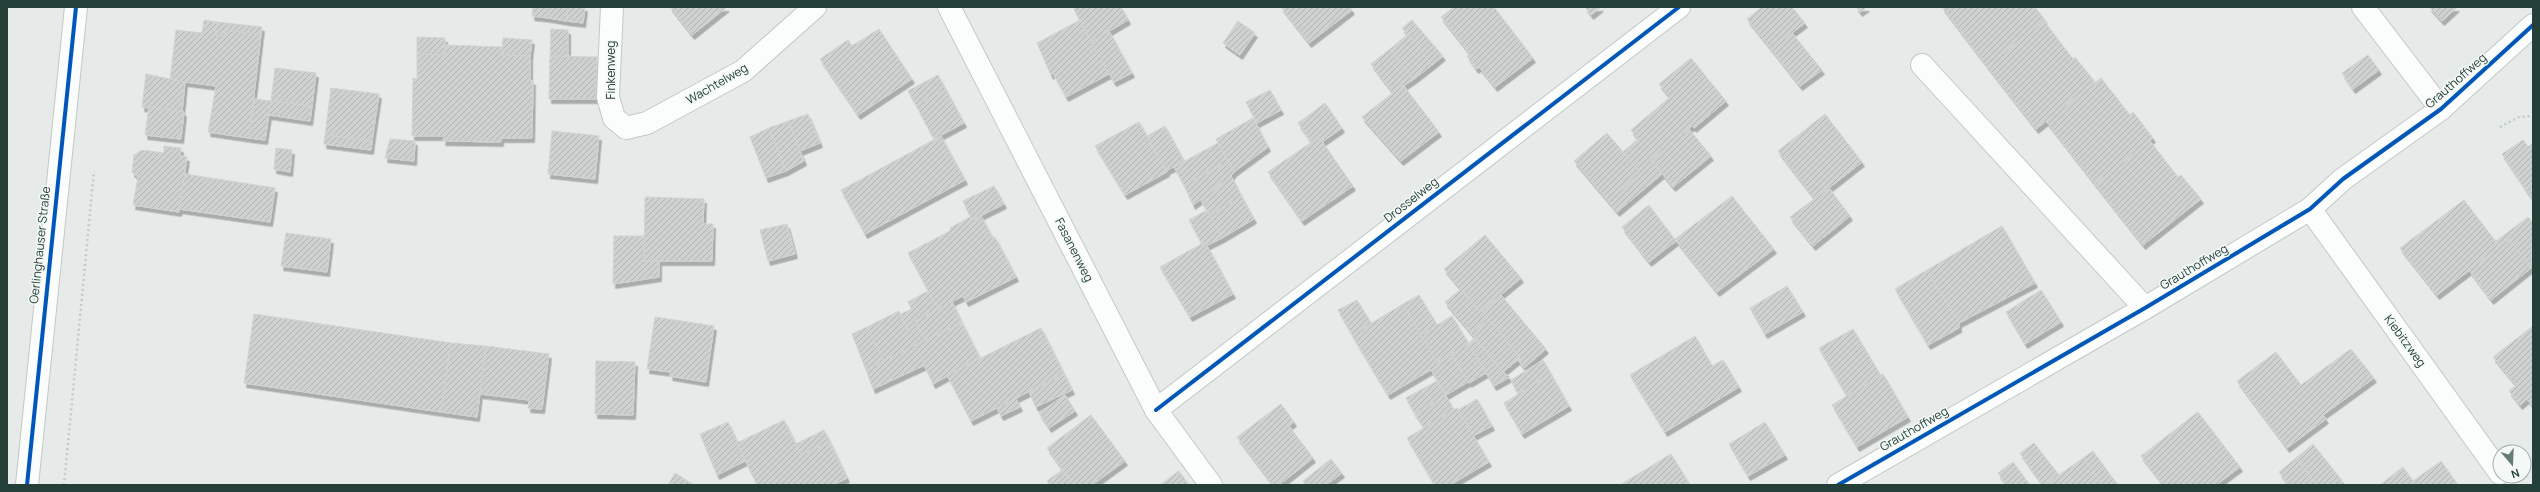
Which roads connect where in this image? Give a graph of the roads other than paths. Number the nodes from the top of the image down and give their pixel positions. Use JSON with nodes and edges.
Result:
{"nodes":[{"id":1,"x":76,"y":7,"type":"edge"},
{"id":2,"x":612,"y":7,"type":"edge"},
{"id":3,"x":815,"y":7,"type":"edge"},
{"id":4,"x":949,"y":7,"type":"edge"},
{"id":5,"x":1679,"y":7,"type":"edge"},
{"id":6,"x":2363,"y":7,"type":"edge"},
{"id":7,"x":2533,"y":25,"type":"edge"},
{"id":8,"x":1922,"y":65,"type":"dead end"},
{"id":9,"x":2441,"y":109,"type":"junction"},
{"id":10,"x":626,"y":128,"type":"joint"},
{"id":11,"x":2310,"y":209,"type":"junction"},
{"id":12,"x":2145,"y":308,"type":"junction"},
{"id":13,"x":1156,"y":410,"type":"junction"},
{"id":14,"x":2492,"y":462,"type":"edge"},
{"id":15,"x":27,"y":485,"type":"edge"},
{"id":16,"x":1211,"y":485,"type":"edge"},
{"id":17,"x":1838,"y":485,"type":"edge"}],
"edges":[{"from":1,"to":15,"type":"street","name":"Oerlinghauser Straße"},
{"from":2,"to":10,"type":"street","name":"Finkenweg"},
{"from":3,"to":10,"type":"street","name":"Wachtelweg"},
{"from":4,"to":13,"type":"street","name":"Fasanenweg"},
{"from":5,"to":13,"type":"street","name":"Drosselweg"},
{"from":6,"to":9,"type":"street"},
{"from":7,"to":9,"type":"street","name":"Grauthoffweg"},
{"from":8,"to":12,"type":"street"},
{"from":9,"to":11,"type":"street","name":"Grauthoffweg"},
{"from":11,"to":12,"type":"street","name":"Grauthoffweg"},
{"from":11,"to":14,"type":"street","name":"Kiebitzweg"},
{"from":12,"to":17,"type":"street","name":"Grauthoffweg"},
{"from":13,"to":16,"type":"street","name":"Fasanenweg"}]}
